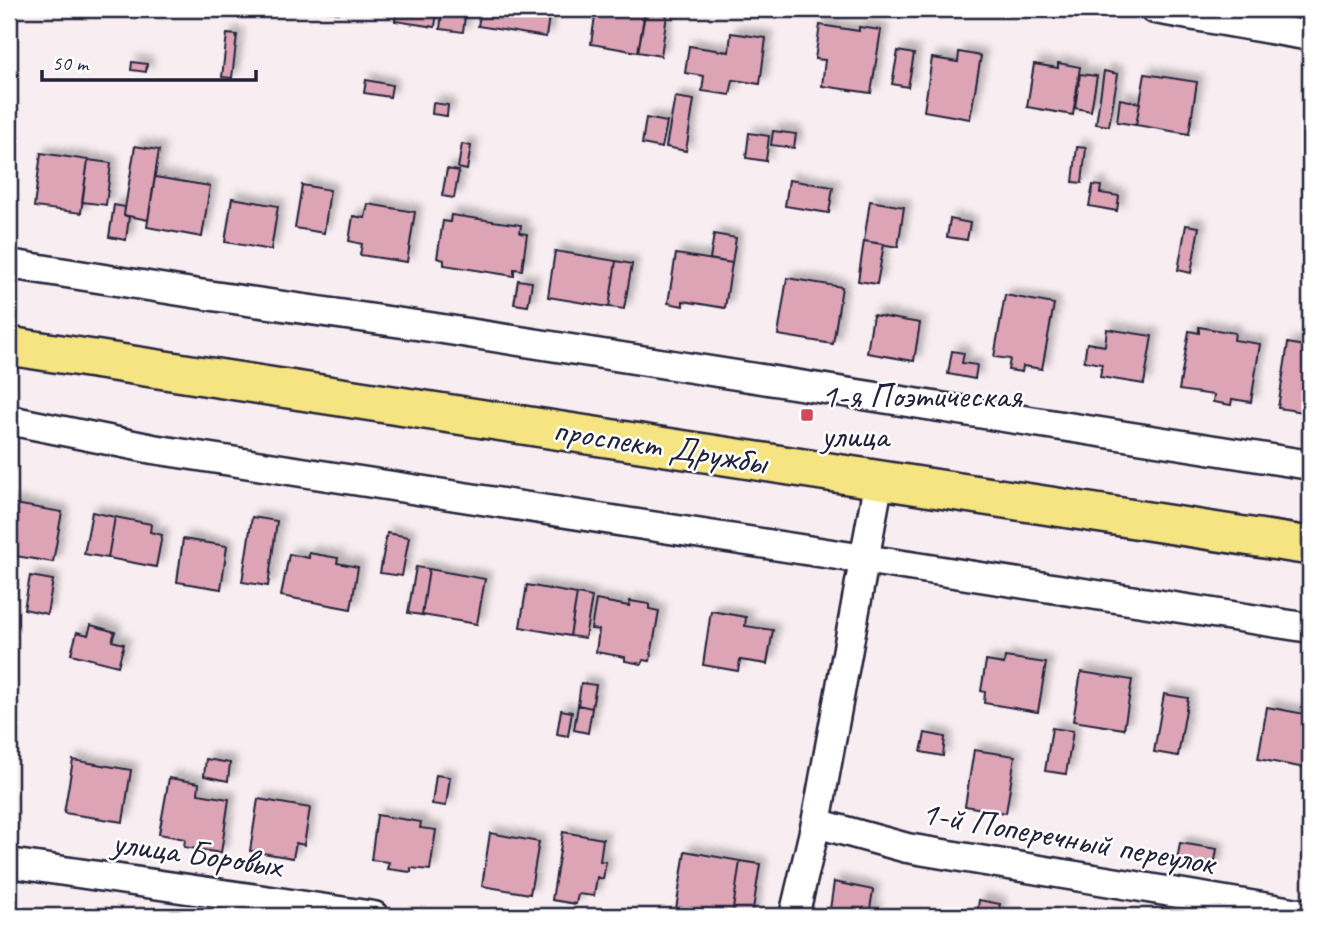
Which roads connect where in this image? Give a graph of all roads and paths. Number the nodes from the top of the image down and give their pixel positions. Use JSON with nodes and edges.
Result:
{"nodes":[{"id":1,"x":1155,"y":9,"type":"edge"},
{"id":2,"x":1310,"y":36,"type":"edge"},
{"id":3,"x":9,"y":264,"type":"edge"},
{"id":4,"x":9,"y":346,"type":"edge"},
{"id":5,"x":9,"y":420,"type":"edge"},
{"id":6,"x":1310,"y":464,"type":"edge"},
{"id":7,"x":879,"y":479,"type":"junction"},
{"id":8,"x":1310,"y":546,"type":"edge"},
{"id":9,"x":865,"y":558,"type":"junction"},
{"id":10,"x":1310,"y":628,"type":"edge"},
{"id":11,"x":816,"y":822,"type":"junction"},
{"id":12,"x":9,"y":863,"type":"edge"},
{"id":13,"x":1310,"y":915,"type":"edge"},
{"id":14,"x":374,"y":916,"type":"edge"},
{"id":15,"x":794,"y":916,"type":"edge"}],
"edges":[{"from":1,"to":2,"type":"street"},
{"from":3,"to":6,"type":"street"},
{"from":4,"to":7,"type":"main road","name":"проспект Дружбы"},
{"from":5,"to":9,"type":"street"},
{"from":7,"to":8,"type":"main road","name":"проспект Дружбы"},
{"from":7,"to":9,"type":"street"},
{"from":9,"to":10,"type":"street"},
{"from":9,"to":11,"type":"street"},
{"from":11,"to":13,"type":"street","name":"1-й Поперечный переулок"},
{"from":11,"to":15,"type":"street"},
{"from":12,"to":14,"type":"street","name":"улица Боровых"}]}
